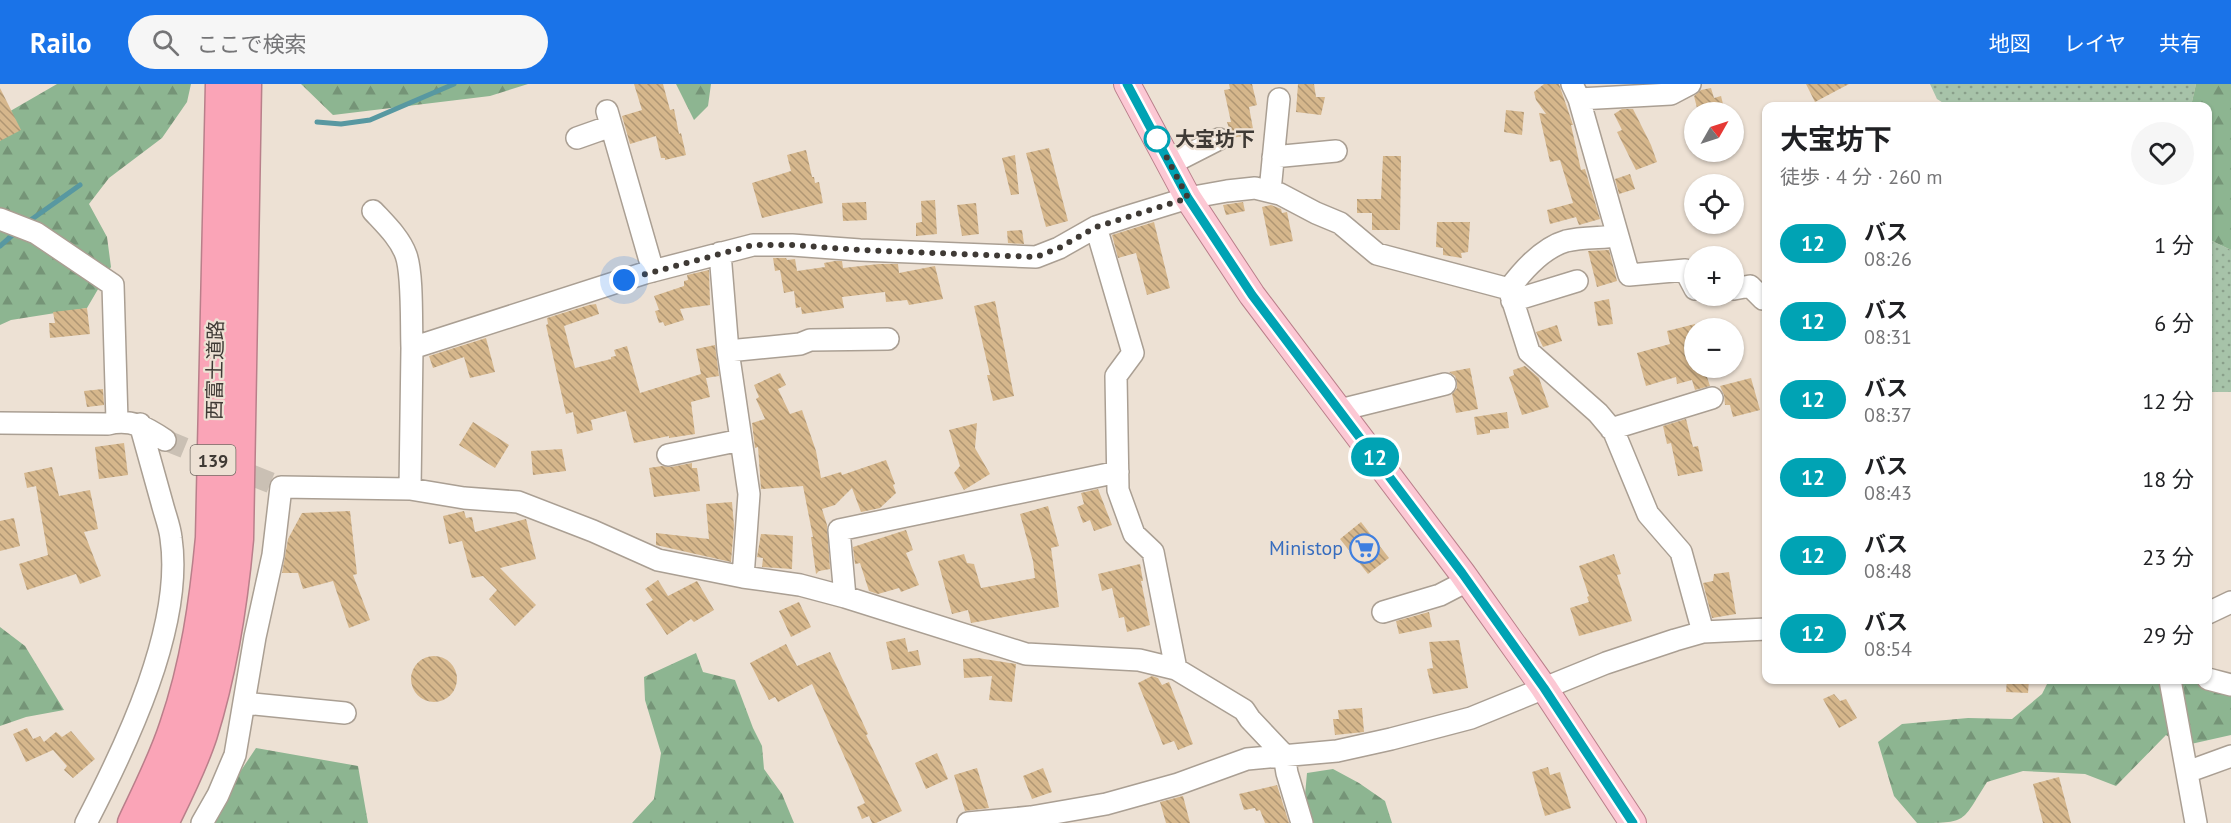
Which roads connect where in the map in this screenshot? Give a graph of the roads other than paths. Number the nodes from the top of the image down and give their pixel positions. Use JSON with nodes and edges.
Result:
{"nodes":[{"id":1,"x":221,"y":84,"type":"edge"},
{"id":2,"x":246,"y":84,"type":"edge"},
{"id":3,"x":1127,"y":84,"type":"edge"},
{"id":4,"x":1690,"y":84,"type":"edge"},
{"id":5,"x":1575,"y":91,"type":"edge"},
{"id":6,"x":1280,"y":99,"type":"dead end"},
{"id":7,"x":577,"y":138,"type":"dead end"},
{"id":8,"x":1219,"y":139,"type":"dead end"},
{"id":9,"x":1336,"y":151,"type":"dead end"},
{"id":10,"x":1273,"y":157,"type":"junction"},
{"id":11,"x":1170,"y":164,"type":"junction"},
{"id":12,"x":1270,"y":191,"type":"junction"},
{"id":13,"x":1188,"y":198,"type":"junction"},
{"id":14,"x":373,"y":211,"type":"dead end"},
{"id":15,"x":7,"y":222,"type":"edge"},
{"id":16,"x":1096,"y":227,"type":"junction"},
{"id":17,"x":1617,"y":236,"type":"junction"},
{"id":18,"x":720,"y":254,"type":"junction"},
{"id":19,"x":1684,"y":270,"type":"edge"},
{"id":20,"x":653,"y":271,"type":"junction"},
{"id":21,"x":1577,"y":281,"type":"dead end"},
{"id":22,"x":1744,"y":287,"type":"edge"},
{"id":23,"x":1510,"y":295,"type":"junction"},
{"id":24,"x":1762,"y":298,"type":"edge"},
{"id":25,"x":888,"y":339,"type":"dead end"},
{"id":26,"x":412,"y":348,"type":"junction"},
{"id":27,"x":728,"y":351,"type":"junction"},
{"id":28,"x":1445,"y":384,"type":"dead end"},
{"id":29,"x":1712,"y":398,"type":"dead end"},
{"id":30,"x":1340,"y":410,"type":"junction"},
{"id":31,"x":117,"y":421,"type":"junction"},
{"id":32,"x":0,"y":423,"type":"edge"},
{"id":33,"x":140,"y":424,"type":"junction"},
{"id":34,"x":1611,"y":429,"type":"junction"},
{"id":35,"x":165,"y":440,"type":"tunnel mouth"},
{"id":36,"x":741,"y":440,"type":"junction"},
{"id":37,"x":668,"y":455,"type":"dead end"},
{"id":38,"x":1118,"y":472,"type":"junction"},
{"id":39,"x":410,"y":489,"type":"junction"},
{"id":40,"x":743,"y":577,"type":"junction"},
{"id":41,"x":1467,"y":581,"type":"junction"},
{"id":42,"x":845,"y":597,"type":"junction"},
{"id":43,"x":2231,"y":602,"type":"edge"},
{"id":44,"x":2212,"y":611,"type":"edge"},
{"id":45,"x":1383,"y":612,"type":"dead end"},
{"id":46,"x":1762,"y":629,"type":"edge"},
{"id":47,"x":1703,"y":632,"type":"junction"},
{"id":48,"x":1176,"y":669,"type":"junction"},
{"id":49,"x":2212,"y":680,"type":"edge"},
{"id":50,"x":2171,"y":684,"type":"edge"},
{"id":51,"x":2231,"y":685,"type":"edge"},
{"id":52,"x":1544,"y":688,"type":"junction"},
{"id":53,"x":244,"y":703,"type":"junction"},
{"id":54,"x":345,"y":713,"type":"dead end"},
{"id":55,"x":1284,"y":755,"type":"junction"},
{"id":56,"x":2231,"y":756,"type":"edge"},
{"id":57,"x":2187,"y":772,"type":"junction"},
{"id":58,"x":86,"y":823,"type":"edge"},
{"id":59,"x":133,"y":823,"type":"edge"},
{"id":60,"x":163,"y":823,"type":"edge"},
{"id":61,"x":202,"y":823,"type":"edge"},
{"id":62,"x":968,"y":823,"type":"edge"},
{"id":63,"x":1302,"y":823,"type":"edge"},
{"id":64,"x":1633,"y":823,"type":"edge"},
{"id":65,"x":2196,"y":823,"type":"edge"}],
"edges":[{"from":1,"to":59,"type":"highway","name":"西富士道路","number":"139"},
{"from":2,"to":60,"type":"highway","name":"西富士道路","number":"139"},
{"from":3,"to":11,"type":"main road"},
{"from":4,"to":5,"type":"street"},
{"from":5,"to":17,"type":"street"},
{"from":6,"to":10,"type":"street"},
{"from":7,"to":20,"type":"street"},
{"from":8,"to":11,"type":"street"},
{"from":9,"to":10,"type":"street"},
{"from":10,"to":12,"type":"street"},
{"from":11,"to":13,"type":"main road"},
{"from":12,"to":13,"type":"street"},
{"from":12,"to":23,"type":"street"},
{"from":13,"to":16,"type":"street"},
{"from":13,"to":30,"type":"main road"},
{"from":14,"to":26,"type":"street"},
{"from":15,"to":31,"type":"street"},
{"from":16,"to":18,"type":"street"},
{"from":16,"to":38,"type":"street"},
{"from":17,"to":19,"type":"street"},
{"from":17,"to":23,"type":"street"},
{"from":18,"to":20,"type":"street"},
{"from":18,"to":27,"type":"street"},
{"from":20,"to":26,"type":"street"},
{"from":21,"to":23,"type":"street"},
{"from":22,"to":24,"type":"street"},
{"from":23,"to":34,"type":"street"},
{"from":25,"to":27,"type":"street"},
{"from":26,"to":39,"type":"street"},
{"from":27,"to":36,"type":"street"},
{"from":28,"to":30,"type":"street"},
{"from":29,"to":34,"type":"street"},
{"from":30,"to":41,"type":"main road"},
{"from":31,"to":32,"type":"street"},
{"from":31,"to":33,"type":"street"},
{"from":33,"to":35,"type":"street"},
{"from":33,"to":58,"type":"street"},
{"from":34,"to":47,"type":"street"},
{"from":36,"to":37,"type":"street"},
{"from":36,"to":40,"type":"street"},
{"from":38,"to":42,"type":"street"},
{"from":38,"to":48,"type":"street"},
{"from":39,"to":40,"type":"street"},
{"from":39,"to":53,"type":"street"},
{"from":40,"to":42,"type":"street"},
{"from":41,"to":45,"type":"street"},
{"from":41,"to":52,"type":"main road"},
{"from":42,"to":48,"type":"street"},
{"from":43,"to":44,"type":"street"},
{"from":46,"to":47,"type":"street"},
{"from":47,"to":52,"type":"street"},
{"from":48,"to":55,"type":"street"},
{"from":49,"to":51,"type":"street"},
{"from":50,"to":57,"type":"street"},
{"from":52,"to":55,"type":"street"},
{"from":52,"to":64,"type":"main road"},
{"from":53,"to":54,"type":"street"},
{"from":53,"to":61,"type":"street"},
{"from":55,"to":62,"type":"street"},
{"from":55,"to":63,"type":"street"},
{"from":56,"to":57,"type":"street"},
{"from":57,"to":65,"type":"street"}]}
